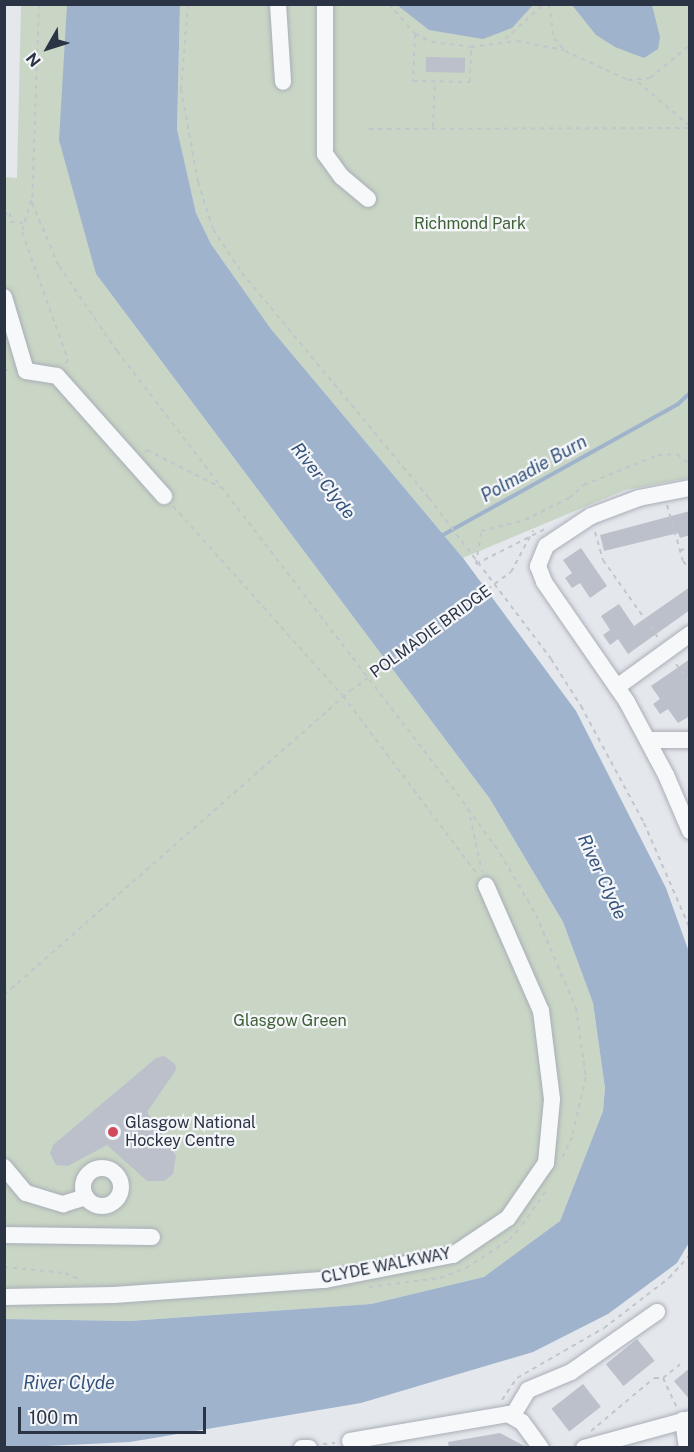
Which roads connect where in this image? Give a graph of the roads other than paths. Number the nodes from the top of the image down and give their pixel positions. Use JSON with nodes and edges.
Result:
{"nodes":[{"id":1,"x":278,"y":4,"type":"edge"},
{"id":2,"x":325,"y":4,"type":"edge"},
{"id":3,"x":283,"y":82,"type":"dead end"},
{"id":4,"x":368,"y":199,"type":"dead end"},
{"id":5,"x":4,"y":297,"type":"edge"},
{"id":6,"x":690,"y":488,"type":"edge"},
{"id":7,"x":164,"y":496,"type":"road end"},
{"id":8,"x":690,"y":634,"type":"edge"},
{"id":9,"x":617,"y":687,"type":"junction"},
{"id":10,"x":648,"y":740,"type":"junction"},
{"id":11,"x":690,"y":740,"type":"edge"},
{"id":12,"x":690,"y":831,"type":"edge"},
{"id":13,"x":486,"y":885,"type":"road end"},
{"id":14,"x":4,"y":1167,"type":"edge"},
{"id":15,"x":86,"y":1197,"type":"dead end"},
{"id":16,"x":4,"y":1235,"type":"edge"},
{"id":17,"x":152,"y":1238,"type":"dead end"},
{"id":18,"x":4,"y":1297,"type":"edge"},
{"id":19,"x":657,"y":1312,"type":"dead end"},
{"id":20,"x":505,"y":1415,"type":"junction"},
{"id":21,"x":686,"y":1420,"type":"edge"},
{"id":22,"x":350,"y":1441,"type":"road end"},
{"id":23,"x":586,"y":1441,"type":"edge"},
{"id":24,"x":541,"y":1448,"type":"edge"},
{"id":25,"x":687,"y":1448,"type":"edge"}],
"edges":[{"from":1,"to":3,"type":"street"},
{"from":2,"to":4,"type":"street"},
{"from":5,"to":7,"type":"street"},
{"from":6,"to":9,"type":"street"},
{"from":8,"to":9,"type":"street"},
{"from":9,"to":10,"type":"street"},
{"from":10,"to":11,"type":"street"},
{"from":10,"to":12,"type":"street"},
{"from":13,"to":18,"type":"street","name":"CLYDE WALKWAY"},
{"from":14,"to":15,"type":"street"},
{"from":16,"to":17,"type":"street"},
{"from":19,"to":20,"type":"street"},
{"from":20,"to":22,"type":"street"},
{"from":20,"to":24,"type":"street"},
{"from":21,"to":23,"type":"street"},
{"from":21,"to":25,"type":"street"}]}
